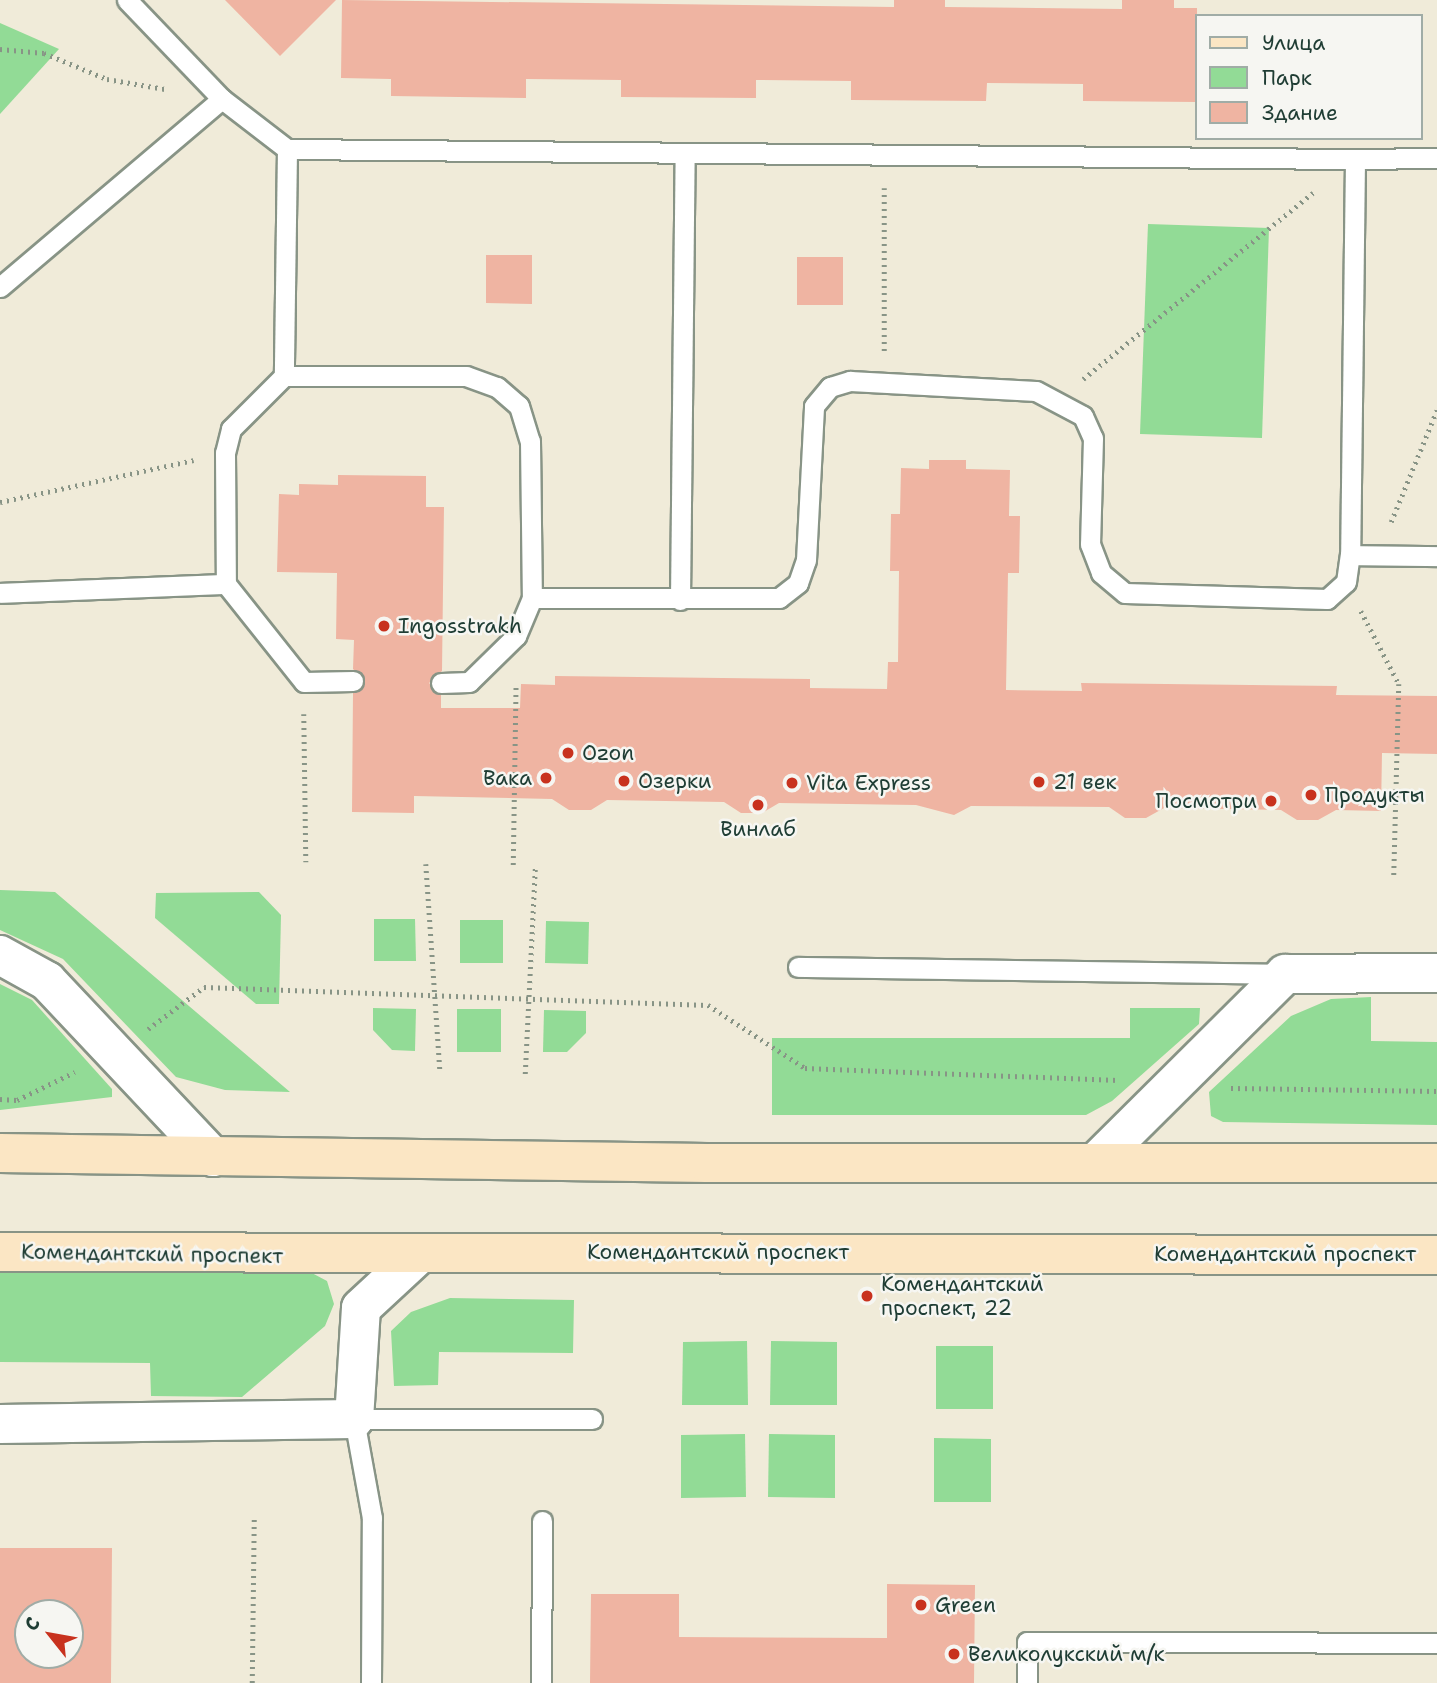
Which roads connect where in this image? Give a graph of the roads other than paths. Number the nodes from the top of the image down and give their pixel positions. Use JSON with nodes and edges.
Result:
{"nodes":[{"id":1,"x":127,"y":0,"type":"edge"},
{"id":2,"x":222,"y":99,"type":"junction"},
{"id":3,"x":287,"y":149,"type":"junction"},
{"id":4,"x":685,"y":154,"type":"junction"},
{"id":5,"x":1437,"y":158,"type":"edge"},
{"id":6,"x":1355,"y":159,"type":"junction"},
{"id":7,"x":0,"y":287,"type":"edge"},
{"id":8,"x":284,"y":376,"type":"junction"},
{"id":9,"x":1350,"y":555,"type":"junction"},
{"id":10,"x":1437,"y":556,"type":"edge"},
{"id":11,"x":226,"y":584,"type":"junction"},
{"id":12,"x":0,"y":593,"type":"edge"},
{"id":13,"x":532,"y":598,"type":"junction"},
{"id":14,"x":680,"y":600,"type":"junction"},
{"id":15,"x":353,"y":681,"type":"dead end"},
{"id":16,"x":442,"y":683,"type":"dead end"},
{"id":17,"x":0,"y":955,"type":"edge"},
{"id":18,"x":798,"y":967,"type":"dead end"},
{"id":19,"x":1437,"y":973,"type":"edge"},
{"id":20,"x":1285,"y":974,"type":"junction"},
{"id":21,"x":0,"y":1153,"type":"edge"},
{"id":22,"x":213,"y":1157,"type":"junction"},
{"id":23,"x":1098,"y":1160,"type":"junction"},
{"id":24,"x":1437,"y":1163,"type":"edge"},
{"id":25,"x":0,"y":1252,"type":"edge"},
{"id":26,"x":1437,"y":1255,"type":"edge"},
{"id":27,"x":416,"y":1257,"type":"junction"},
{"id":28,"x":354,"y":1419,"type":"junction"},
{"id":29,"x":592,"y":1419,"type":"dead end"},
{"id":30,"x":0,"y":1424,"type":"edge"},
{"id":31,"x":542,"y":1521,"type":"dead end"},
{"id":32,"x":1437,"y":1643,"type":"edge"},
{"id":33,"x":371,"y":1683,"type":"edge"},
{"id":34,"x":541,"y":1683,"type":"edge"},
{"id":35,"x":1027,"y":1683,"type":"edge"}],
"edges":[{"from":1,"to":2,"type":"lane"},
{"from":2,"to":3,"type":"lane"},
{"from":2,"to":7,"type":"lane"},
{"from":3,"to":4,"type":"lane"},
{"from":3,"to":8,"type":"lane"},
{"from":4,"to":6,"type":"lane"},
{"from":4,"to":14,"type":"lane"},
{"from":5,"to":6,"type":"lane"},
{"from":6,"to":9,"type":"lane"},
{"from":8,"to":11,"type":"lane"},
{"from":8,"to":13,"type":"lane"},
{"from":9,"to":10,"type":"lane"},
{"from":9,"to":14,"type":"lane"},
{"from":11,"to":12,"type":"lane"},
{"from":11,"to":15,"type":"lane"},
{"from":13,"to":14,"type":"lane"},
{"from":13,"to":16,"type":"lane"},
{"from":17,"to":22,"type":"street"},
{"from":18,"to":20,"type":"lane"},
{"from":19,"to":20,"type":"street"},
{"from":20,"to":23,"type":"street"},
{"from":21,"to":22,"type":"main road"},
{"from":22,"to":23,"type":"main road"},
{"from":23,"to":24,"type":"main road"},
{"from":25,"to":27,"type":"main road","name":"Комендантский проспект"},
{"from":26,"to":27,"type":"main road","name":"Комендантский проспект"},
{"from":27,"to":28,"type":"street"},
{"from":28,"to":29,"type":"lane"},
{"from":28,"to":30,"type":"street"},
{"from":28,"to":33,"type":"lane"},
{"from":31,"to":34,"type":"lane"},
{"from":32,"to":35,"type":"lane"}]}
